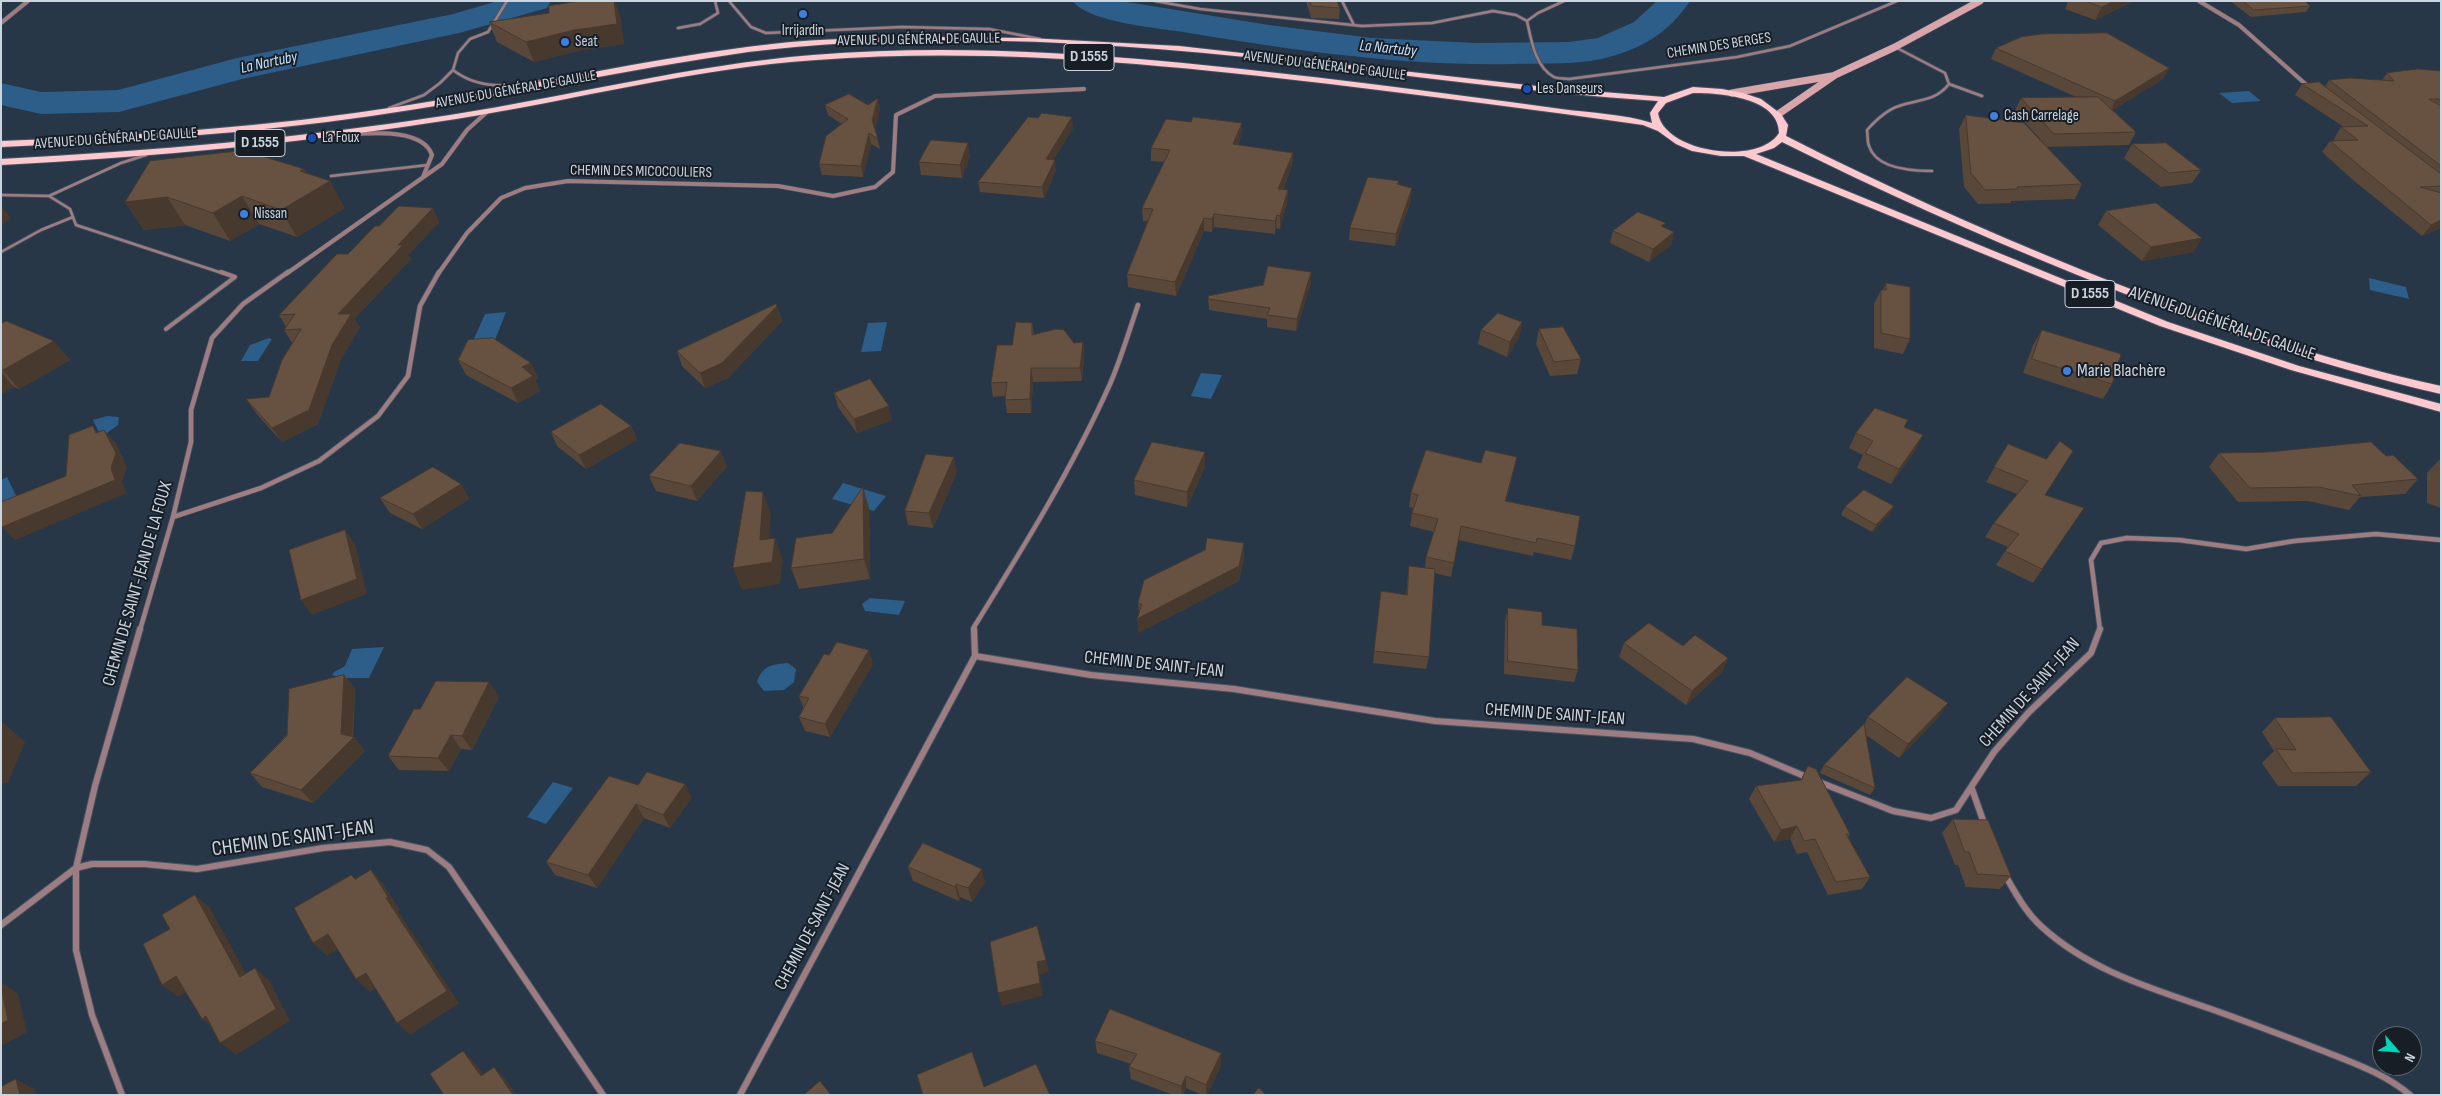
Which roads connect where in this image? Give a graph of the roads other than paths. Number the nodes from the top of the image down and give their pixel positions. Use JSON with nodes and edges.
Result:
{"nodes":[{"id":1,"x":28,"y":1,"type":"edge"},
{"id":2,"x":507,"y":1,"type":"edge"},
{"id":3,"x":715,"y":1,"type":"edge"},
{"id":4,"x":729,"y":1,"type":"edge"},
{"id":5,"x":1155,"y":1,"type":"edge"},
{"id":6,"x":1342,"y":1,"type":"edge"},
{"id":7,"x":1564,"y":1,"type":"edge"},
{"id":8,"x":1897,"y":1,"type":"edge"},
{"id":9,"x":1980,"y":1,"type":"edge"},
{"id":10,"x":2199,"y":1,"type":"edge"},
{"id":11,"x":1527,"y":21,"type":"junction"},
{"id":12,"x":1,"y":23,"type":"edge"},
{"id":13,"x":1354,"y":25,"type":"junction"},
{"id":14,"x":678,"y":28,"type":"dead end"},
{"id":15,"x":497,"y":30,"type":"edge"},
{"id":16,"x":488,"y":32,"type":"junction"},
{"id":17,"x":1049,"y":41,"type":"junction"},
{"id":18,"x":1895,"y":47,"type":"junction"},
{"id":19,"x":453,"y":70,"type":"junction"},
{"id":20,"x":620,"y":71,"type":"junction"},
{"id":21,"x":1835,"y":75,"type":"junction"},
{"id":22,"x":1949,"y":84,"type":"junction"},
{"id":23,"x":1084,"y":89,"type":"dead end"},
{"id":24,"x":1732,"y":93,"type":"junction"},
{"id":25,"x":2317,"y":93,"type":"edge"},
{"id":26,"x":1982,"y":96,"type":"dead end"},
{"id":27,"x":1663,"y":99,"type":"junction"},
{"id":28,"x":488,"y":111,"type":"junction"},
{"id":29,"x":370,"y":114,"type":"junction"},
{"id":30,"x":1777,"y":115,"type":"junction"},
{"id":31,"x":1660,"y":129,"type":"junction"},
{"id":32,"x":333,"y":135,"type":"junction"},
{"id":33,"x":1782,"y":138,"type":"junction"},
{"id":34,"x":1,"y":144,"type":"edge"},
{"id":35,"x":152,"y":153,"type":"junction"},
{"id":36,"x":1747,"y":154,"type":"junction"},
{"id":37,"x":1,"y":162,"type":"edge"},
{"id":38,"x":428,"y":164,"type":"junction"},
{"id":39,"x":1932,"y":170,"type":"dead end"},
{"id":40,"x":331,"y":176,"type":"dead end"},
{"id":41,"x":423,"y":177,"type":"junction"},
{"id":42,"x":1,"y":195,"type":"edge"},
{"id":43,"x":49,"y":196,"type":"junction"},
{"id":44,"x":73,"y":217,"type":"junction"},
{"id":45,"x":1,"y":252,"type":"edge"},
{"id":46,"x":1138,"y":305,"type":"dead end"},
{"id":47,"x":166,"y":329,"type":"dead end"},
{"id":48,"x":2441,"y":390,"type":"edge"},
{"id":49,"x":2441,"y":408,"type":"edge"},
{"id":50,"x":173,"y":517,"type":"junction"},
{"id":51,"x":2441,"y":540,"type":"edge"},
{"id":52,"x":975,"y":656,"type":"junction"},
{"id":53,"x":1972,"y":789,"type":"junction"},
{"id":54,"x":1988,"y":836,"type":"edge"},
{"id":55,"x":76,"y":868,"type":"junction"},
{"id":56,"x":2004,"y":871,"type":"edge"},
{"id":57,"x":1,"y":925,"type":"edge"},
{"id":58,"x":122,"y":1095,"type":"edge"},
{"id":59,"x":603,"y":1095,"type":"edge"},
{"id":60,"x":740,"y":1095,"type":"edge"},
{"id":61,"x":2410,"y":1095,"type":"edge"}],
"edges":[{"from":1,"to":12,"type":"street"},
{"from":2,"to":16,"type":"lane"},
{"from":3,"to":14,"type":"lane"},
{"from":4,"to":17,"type":"lane"},
{"from":5,"to":13,"type":"lane"},
{"from":6,"to":13,"type":"lane"},
{"from":7,"to":11,"type":"lane"},
{"from":8,"to":11,"type":"lane","name":"CHEMIN DES BERGES"},
{"from":9,"to":18,"type":"main road"},
{"from":10,"to":25,"type":"street"},
{"from":11,"to":13,"type":"lane"},
{"from":15,"to":16,"type":"lane"},
{"from":16,"to":19,"type":"lane"},
{"from":17,"to":20,"type":"main road","name":"AVENUE DU GÉNÉRAL DE GAULLE","number":"D 1555"},
{"from":17,"to":27,"type":"main road","name":"AVENUE DU GÉNÉRAL DE GAULLE","number":"D 1555"},
{"from":18,"to":21,"type":"main road"},
{"from":18,"to":22,"type":"lane"},
{"from":19,"to":20,"type":"lane"},
{"from":19,"to":29,"type":"lane"},
{"from":20,"to":29,"type":"main road","name":"AVENUE DU GÉNÉRAL DE GAULLE","number":"D 1555"},
{"from":21,"to":24,"type":"main road"},
{"from":21,"to":30,"type":"main road"},
{"from":22,"to":26,"type":"lane"},
{"from":22,"to":39,"type":"lane"},
{"from":23,"to":50,"type":"street","name":"CHEMIN DES MICOCOULIERS"},
{"from":24,"to":27,"type":"main road"},
{"from":24,"to":30,"type":"main road"},
{"from":27,"to":31,"type":"main road"},
{"from":28,"to":31,"type":"main road","name":"AVENUE DU GÉNÉRAL DE GAULLE","number":"D 1555"},
{"from":28,"to":32,"type":"main road","name":"AVENUE DU GÉNÉRAL DE GAULLE","number":"D 1555"},
{"from":28,"to":41,"type":"street","name":"CHEMIN DE SAINT-JEAN DE LA FOUX"},
{"from":29,"to":34,"type":"main road","name":"AVENUE DU GÉNÉRAL DE GAULLE","number":"D 1555"},
{"from":30,"to":33,"type":"main road"},
{"from":31,"to":36,"type":"main road","name":"AVENUE DU GÉNÉRAL DE GAULLE"},
{"from":32,"to":35,"type":"main road","name":"AVENUE DU GÉNÉRAL DE GAULLE","number":"D 1555"},
{"from":32,"to":38,"type":"street"},
{"from":33,"to":36,"type":"main road"},
{"from":33,"to":48,"type":"main road","name":"AVENUE DU GÉNÉRAL DE GAULLE","number":"D 1555"},
{"from":35,"to":37,"type":"main road","name":"AVENUE DU GÉNÉRAL DE GAULLE","number":"D 1555"},
{"from":35,"to":43,"type":"lane"},
{"from":36,"to":49,"type":"main road","name":"AVENUE DU GÉNÉRAL DE GAULLE","number":"D 1555"},
{"from":38,"to":40,"type":"lane"},
{"from":38,"to":41,"type":"street"},
{"from":41,"to":50,"type":"street","name":"CHEMIN DE SAINT-JEAN DE LA FOUX"},
{"from":42,"to":43,"type":"lane"},
{"from":43,"to":44,"type":"lane"},
{"from":44,"to":45,"type":"lane"},
{"from":44,"to":47,"type":"lane"},
{"from":46,"to":52,"type":"street"},
{"from":50,"to":55,"type":"street","name":"CHEMIN DE SAINT-JEAN DE LA FOUX"},
{"from":51,"to":53,"type":"street","name":"CHEMIN DE SAINT-JEAN"},
{"from":52,"to":53,"type":"street","name":"CHEMIN DE SAINT-JEAN"},
{"from":52,"to":60,"type":"street","name":"CHEMIN DE SAINT-JEAN"},
{"from":53,"to":54,"type":"street"},
{"from":55,"to":57,"type":"street","name":"CHEMIN DE SAINT-JEAN"},
{"from":55,"to":58,"type":"street","name":"CHEMIN DE SAINT-JEAN DE LA FOUX"},
{"from":55,"to":59,"type":"street","name":"CHEMIN DE SAINT-JEAN"},
{"from":56,"to":61,"type":"street"}]}
